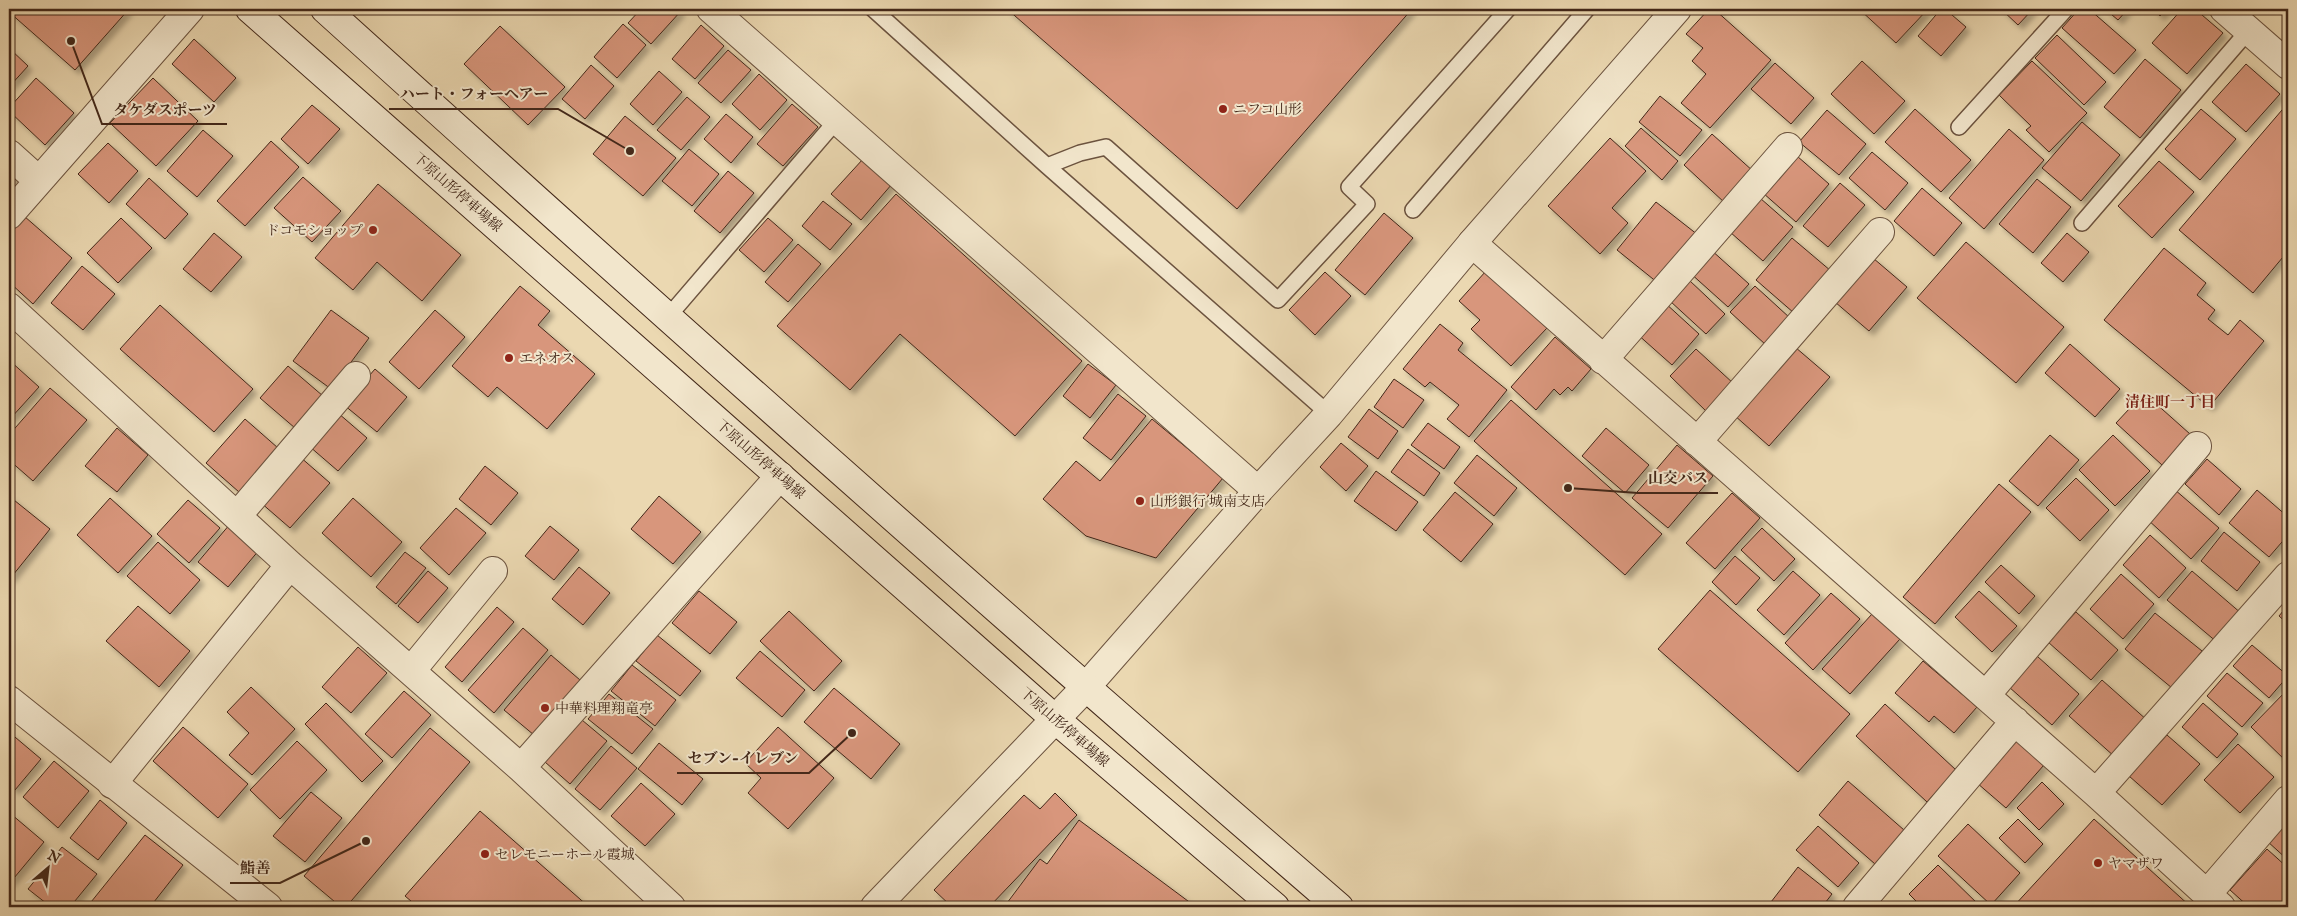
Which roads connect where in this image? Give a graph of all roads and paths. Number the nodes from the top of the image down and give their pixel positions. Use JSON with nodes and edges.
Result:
{"nodes":[{"id":1,"x":190,"y":9,"type":"edge"},
{"id":2,"x":250,"y":9,"type":"edge"},
{"id":3,"x":325,"y":9,"type":"edge"},
{"id":4,"x":710,"y":9,"type":"edge"},
{"id":5,"x":873,"y":9,"type":"edge"},
{"id":6,"x":1508,"y":9,"type":"edge"},
{"id":7,"x":1587,"y":9,"type":"edge"},
{"id":8,"x":1678,"y":9,"type":"edge"},
{"id":9,"x":2066,"y":9,"type":"edge"},
{"id":10,"x":2224,"y":9,"type":"edge"},
{"id":11,"x":2249,"y":30,"type":"junction"},
{"id":12,"x":2288,"y":65,"type":"edge"},
{"id":13,"x":837,"y":120,"type":"junction"},
{"id":14,"x":1959,"y":127,"type":"dead end"},
{"id":15,"x":1788,"y":147,"type":"dead end"},
{"id":16,"x":9,"y":154,"type":"edge"},
{"id":17,"x":1047,"y":166,"type":"junction"},
{"id":18,"x":39,"y":181,"type":"junction"},
{"id":19,"x":1413,"y":210,"type":"dead end"},
{"id":20,"x":9,"y":215,"type":"edge"},
{"id":21,"x":2082,"y":223,"type":"dead end"},
{"id":22,"x":1880,"y":232,"type":"dead end"},
{"id":23,"x":1472,"y":243,"type":"junction"},
{"id":24,"x":9,"y":307,"type":"edge"},
{"id":25,"x":666,"y":318,"type":"junction"},
{"id":26,"x":1603,"y":360,"type":"junction"},
{"id":27,"x":356,"y":376,"type":"dead end"},
{"id":28,"x":1328,"y":414,"type":"junction"},
{"id":29,"x":1697,"y":442,"type":"junction"},
{"id":30,"x":2196,"y":446,"type":"dead end"},
{"id":31,"x":780,"y":476,"type":"junction"},
{"id":32,"x":1258,"y":491,"type":"junction"},
{"id":33,"x":237,"y":516,"type":"junction"},
{"id":34,"x":290,"y":565,"type":"junction"},
{"id":35,"x":493,"y":571,"type":"dead end"},
{"id":36,"x":2288,"y":576,"type":"edge"},
{"id":37,"x":411,"y":671,"type":"junction"},
{"id":38,"x":1085,"y":688,"type":"junction"},
{"id":39,"x":1986,"y":695,"type":"junction"},
{"id":40,"x":9,"y":700,"type":"edge"},
{"id":41,"x":1055,"y":719,"type":"junction"},
{"id":42,"x":2015,"y":721,"type":"junction"},
{"id":43,"x":521,"y":768,"type":"junction"},
{"id":44,"x":112,"y":784,"type":"junction"},
{"id":45,"x":2096,"y":793,"type":"junction"},
{"id":46,"x":2288,"y":800,"type":"edge"},
{"id":47,"x":2214,"y":901,"type":"edge"},
{"id":48,"x":268,"y":907,"type":"edge"},
{"id":49,"x":671,"y":907,"type":"edge"},
{"id":50,"x":875,"y":907,"type":"edge"},
{"id":51,"x":1275,"y":907,"type":"edge"},
{"id":52,"x":1339,"y":907,"type":"edge"},
{"id":53,"x":1857,"y":907,"type":"edge"}],
"edges":[{"from":1,"to":18,"type":"street"},
{"from":2,"to":31,"type":"street","name":"下原山形停車場線"},
{"from":3,"to":25,"type":"street"},
{"from":4,"to":13,"type":"street"},
{"from":5,"to":17,"type":"lane"},
{"from":6,"to":17,"type":"lane"},
{"from":7,"to":19,"type":"lane"},
{"from":8,"to":23,"type":"street"},
{"from":9,"to":14,"type":"lane"},
{"from":10,"to":11,"type":"street"},
{"from":11,"to":12,"type":"street"},
{"from":11,"to":21,"type":"lane"},
{"from":13,"to":25,"type":"lane"},
{"from":13,"to":32,"type":"street"},
{"from":15,"to":26,"type":"street"},
{"from":16,"to":18,"type":"street"},
{"from":17,"to":28,"type":"lane"},
{"from":18,"to":20,"type":"street"},
{"from":22,"to":29,"type":"street"},
{"from":23,"to":26,"type":"street"},
{"from":23,"to":28,"type":"street"},
{"from":24,"to":33,"type":"street"},
{"from":25,"to":38,"type":"street"},
{"from":26,"to":29,"type":"street"},
{"from":27,"to":33,"type":"street"},
{"from":28,"to":32,"type":"street"},
{"from":29,"to":39,"type":"street"},
{"from":30,"to":39,"type":"street"},
{"from":31,"to":41,"type":"street","name":"下原山形停車場線"},
{"from":31,"to":43,"type":"street"},
{"from":32,"to":38,"type":"street"},
{"from":33,"to":34,"type":"street"},
{"from":34,"to":37,"type":"street"},
{"from":34,"to":44,"type":"street"},
{"from":35,"to":37,"type":"street"},
{"from":36,"to":45,"type":"street"},
{"from":37,"to":43,"type":"street"},
{"from":38,"to":41,"type":"street"},
{"from":38,"to":52,"type":"street"},
{"from":39,"to":42,"type":"street"},
{"from":40,"to":44,"type":"street"},
{"from":41,"to":50,"type":"street"},
{"from":41,"to":51,"type":"street","name":"下原山形停車場線"},
{"from":42,"to":45,"type":"street"},
{"from":42,"to":53,"type":"street"},
{"from":43,"to":49,"type":"street"},
{"from":44,"to":48,"type":"street"},
{"from":45,"to":47,"type":"street"},
{"from":46,"to":47,"type":"street"}]}
